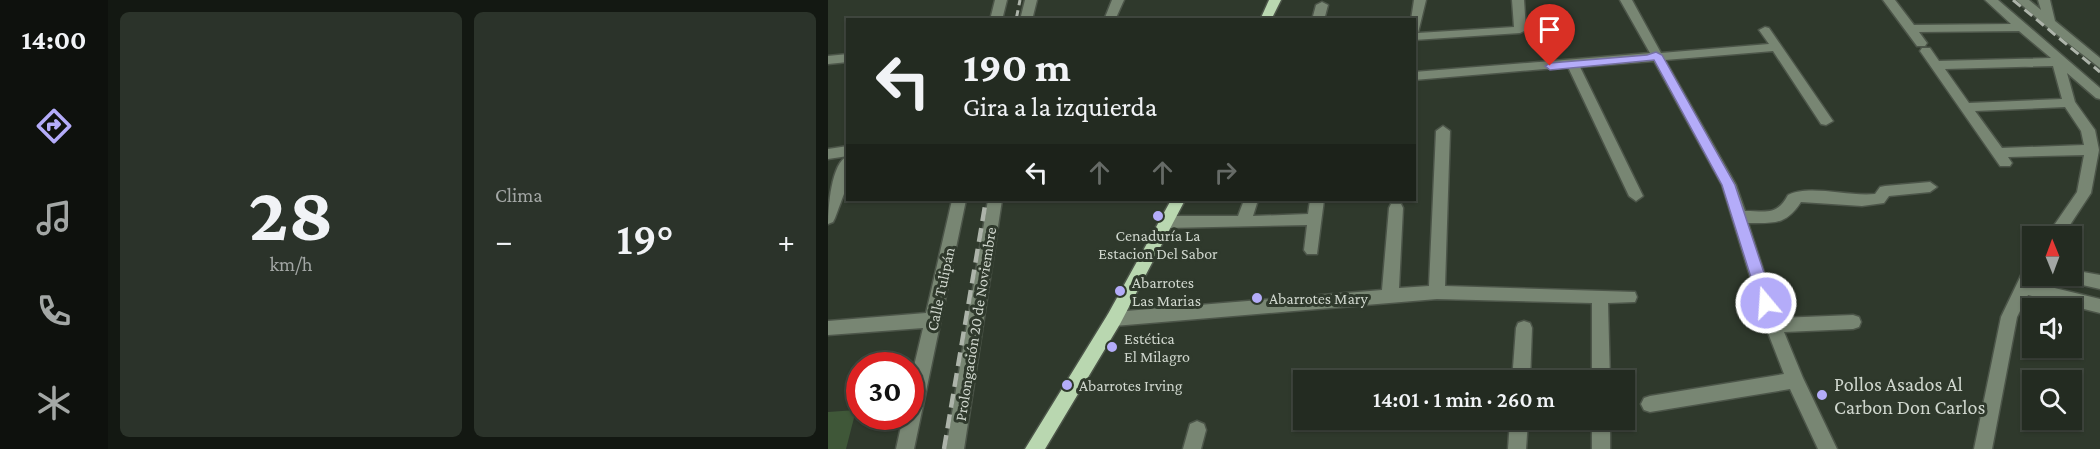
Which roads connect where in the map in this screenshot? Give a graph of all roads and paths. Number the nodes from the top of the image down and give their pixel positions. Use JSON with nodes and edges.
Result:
{"nodes":[{"id":1,"x":1001,"y":0,"type":"edge"},
{"id":2,"x":1031,"y":0,"type":"edge"},
{"id":3,"x":1118,"y":0,"type":"edge"},
{"id":4,"x":1275,"y":0,"type":"edge"},
{"id":5,"x":1420,"y":0,"type":"edge"},
{"id":6,"x":1518,"y":0,"type":"edge"},
{"id":7,"x":1626,"y":0,"type":"edge"},
{"id":8,"x":1889,"y":0,"type":"edge"},
{"id":9,"x":1991,"y":0,"type":"edge"},
{"id":10,"x":2022,"y":0,"type":"edge"},
{"id":11,"x":2044,"y":0,"type":"edge"},
{"id":12,"x":1322,"y":5,"type":"dead end"},
{"id":13,"x":996,"y":18,"type":"edge"},
{"id":14,"x":1026,"y":18,"type":"edge"},
{"id":15,"x":1110,"y":18,"type":"edge"},
{"id":16,"x":1266,"y":18,"type":"edge"},
{"id":17,"x":1319,"y":18,"type":"edge"},
{"id":18,"x":1416,"y":21,"type":"edge"},
{"id":19,"x":2050,"y":24,"type":"junction"},
{"id":20,"x":2022,"y":27,"type":"junction"},
{"id":21,"x":1911,"y":29,"type":"junction"},
{"id":22,"x":1765,"y":30,"type":"dead end"},
{"id":23,"x":1416,"y":37,"type":"edge"},
{"id":24,"x":1777,"y":47,"type":"junction"},
{"id":25,"x":1656,"y":55,"type":"junction"},
{"id":26,"x":846,"y":58,"type":"edge"},
{"id":27,"x":828,"y":60,"type":"edge"},
{"id":28,"x":2058,"y":60,"type":"junction"},
{"id":29,"x":2100,"y":64,"type":"edge"},
{"id":30,"x":1573,"y":65,"type":"junction"},
{"id":31,"x":1936,"y":65,"type":"junction"},
{"id":32,"x":1416,"y":76,"type":"edge"},
{"id":33,"x":2100,"y":95,"type":"edge"},
{"id":34,"x":2069,"y":103,"type":"junction"},
{"id":35,"x":1965,"y":107,"type":"junction"},
{"id":36,"x":1826,"y":121,"type":"dead end"},
{"id":37,"x":1443,"y":131,"type":"dead end"},
{"id":38,"x":2092,"y":150,"type":"junction"},
{"id":39,"x":846,"y":151,"type":"edge"},
{"id":40,"x":828,"y":154,"type":"edge"},
{"id":41,"x":846,"y":167,"type":"edge"},
{"id":42,"x":1930,"y":187,"type":"dead end"},
{"id":43,"x":1636,"y":196,"type":"dead end"},
{"id":44,"x":959,"y":201,"type":"edge"},
{"id":45,"x":995,"y":201,"type":"edge"},
{"id":46,"x":1178,"y":201,"type":"edge"},
{"id":47,"x":1251,"y":201,"type":"edge"},
{"id":48,"x":1317,"y":201,"type":"edge"},
{"id":49,"x":1396,"y":208,"type":"dead end"},
{"id":50,"x":1739,"y":217,"type":"junction"},
{"id":51,"x":828,"y":218,"type":"edge"},
{"id":52,"x":1313,"y":219,"type":"junction"},
{"id":53,"x":1167,"y":222,"type":"junction"},
{"id":54,"x":1244,"y":222,"type":"junction"},
{"id":55,"x":2062,"y":226,"type":"edge"},
{"id":56,"x":1312,"y":250,"type":"dead end"},
{"id":57,"x":2082,"y":278,"type":"edge"},
{"id":58,"x":2100,"y":282,"type":"edge"},
{"id":59,"x":2024,"y":287,"type":"joint"},
{"id":60,"x":1437,"y":292,"type":"junction"},
{"id":61,"x":1390,"y":295,"type":"junction"},
{"id":62,"x":1600,"y":297,"type":"junction"},
{"id":63,"x":1629,"y":297,"type":"dead end"},
{"id":64,"x":2100,"y":306,"type":"edge"},
{"id":65,"x":1114,"y":319,"type":"junction"},
{"id":66,"x":934,"y":320,"type":"junction"},
{"id":67,"x":1853,"y":322,"type":"dead end"},
{"id":68,"x":1773,"y":325,"type":"junction"},
{"id":69,"x":828,"y":328,"type":"edge"},
{"id":70,"x":1524,"y":328,"type":"dead end"},
{"id":71,"x":1522,"y":370,"type":"edge"},
{"id":72,"x":1600,"y":370,"type":"edge"},
{"id":73,"x":1795,"y":380,"type":"junction"},
{"id":74,"x":1650,"y":404,"type":"dead end"},
{"id":75,"x":1197,"y":430,"type":"dead end"},
{"id":76,"x":1519,"y":430,"type":"edge"},
{"id":77,"x":1601,"y":430,"type":"edge"},
{"id":78,"x":905,"y":449,"type":"edge"},
{"id":79,"x":955,"y":449,"type":"edge"},
{"id":80,"x":1034,"y":449,"type":"edge"},
{"id":81,"x":1192,"y":449,"type":"edge"},
{"id":82,"x":1518,"y":449,"type":"edge"},
{"id":83,"x":1601,"y":449,"type":"edge"},
{"id":84,"x":1828,"y":449,"type":"edge"},
{"id":85,"x":1983,"y":449,"type":"edge"}],
"edges":[{"from":1,"to":13,"type":"street"},
{"from":2,"to":14,"type":"street"},
{"from":3,"to":15,"type":"street"},
{"from":4,"to":16,"type":"main road"},
{"from":5,"to":18,"type":"street"},
{"from":6,"to":23,"type":"street"},
{"from":7,"to":25,"type":"street"},
{"from":8,"to":21,"type":"street"},
{"from":9,"to":20,"type":"street"},
{"from":10,"to":19,"type":"street"},
{"from":11,"to":19,"type":"street"},
{"from":12,"to":17,"type":"street"},
{"from":19,"to":29,"type":"street"},
{"from":20,"to":21,"type":"street"},
{"from":20,"to":28,"type":"street"},
{"from":21,"to":31,"type":"street"},
{"from":22,"to":24,"type":"street"},
{"from":24,"to":25,"type":"street"},
{"from":24,"to":36,"type":"street"},
{"from":25,"to":30,"type":"street"},
{"from":25,"to":50,"type":"street"},
{"from":26,"to":27,"type":"street"},
{"from":28,"to":31,"type":"street"},
{"from":28,"to":33,"type":"street"},
{"from":28,"to":34,"type":"street"},
{"from":30,"to":32,"type":"street"},
{"from":30,"to":43,"type":"street"},
{"from":31,"to":35,"type":"street"},
{"from":34,"to":35,"type":"street"},
{"from":34,"to":38,"type":"street"},
{"from":35,"to":38,"type":"street"},
{"from":37,"to":60,"type":"street"},
{"from":38,"to":55,"type":"street"},
{"from":39,"to":40,"type":"street"},
{"from":41,"to":51,"type":"street"},
{"from":42,"to":50,"type":"street"},
{"from":44,"to":66,"type":"street","name":"Calle Tulipán"},
{"from":45,"to":79,"type":"street","name":"Prolongación 20 de Noviembre"},
{"from":46,"to":53,"type":"main road"},
{"from":47,"to":54,"type":"street"},
{"from":48,"to":52,"type":"street"},
{"from":49,"to":61,"type":"street"},
{"from":50,"to":68,"type":"street"},
{"from":52,"to":54,"type":"street"},
{"from":52,"to":56,"type":"street"},
{"from":53,"to":54,"type":"street"},
{"from":53,"to":65,"type":"main road"},
{"from":57,"to":58,"type":"street"},
{"from":59,"to":64,"type":"street"},
{"from":59,"to":85,"type":"street"},
{"from":60,"to":61,"type":"street"},
{"from":60,"to":62,"type":"street"},
{"from":61,"to":65,"type":"street"},
{"from":62,"to":63,"type":"street"},
{"from":62,"to":72,"type":"street"},
{"from":65,"to":80,"type":"main road"},
{"from":66,"to":69,"type":"street"},
{"from":66,"to":78,"type":"street","name":"Calle Tulipán"},
{"from":67,"to":68,"type":"street"},
{"from":68,"to":73,"type":"street"},
{"from":70,"to":71,"type":"street"},
{"from":73,"to":74,"type":"street"},
{"from":73,"to":84,"type":"street"},
{"from":75,"to":81,"type":"street"},
{"from":76,"to":82,"type":"street"},
{"from":77,"to":83,"type":"street"}]}
